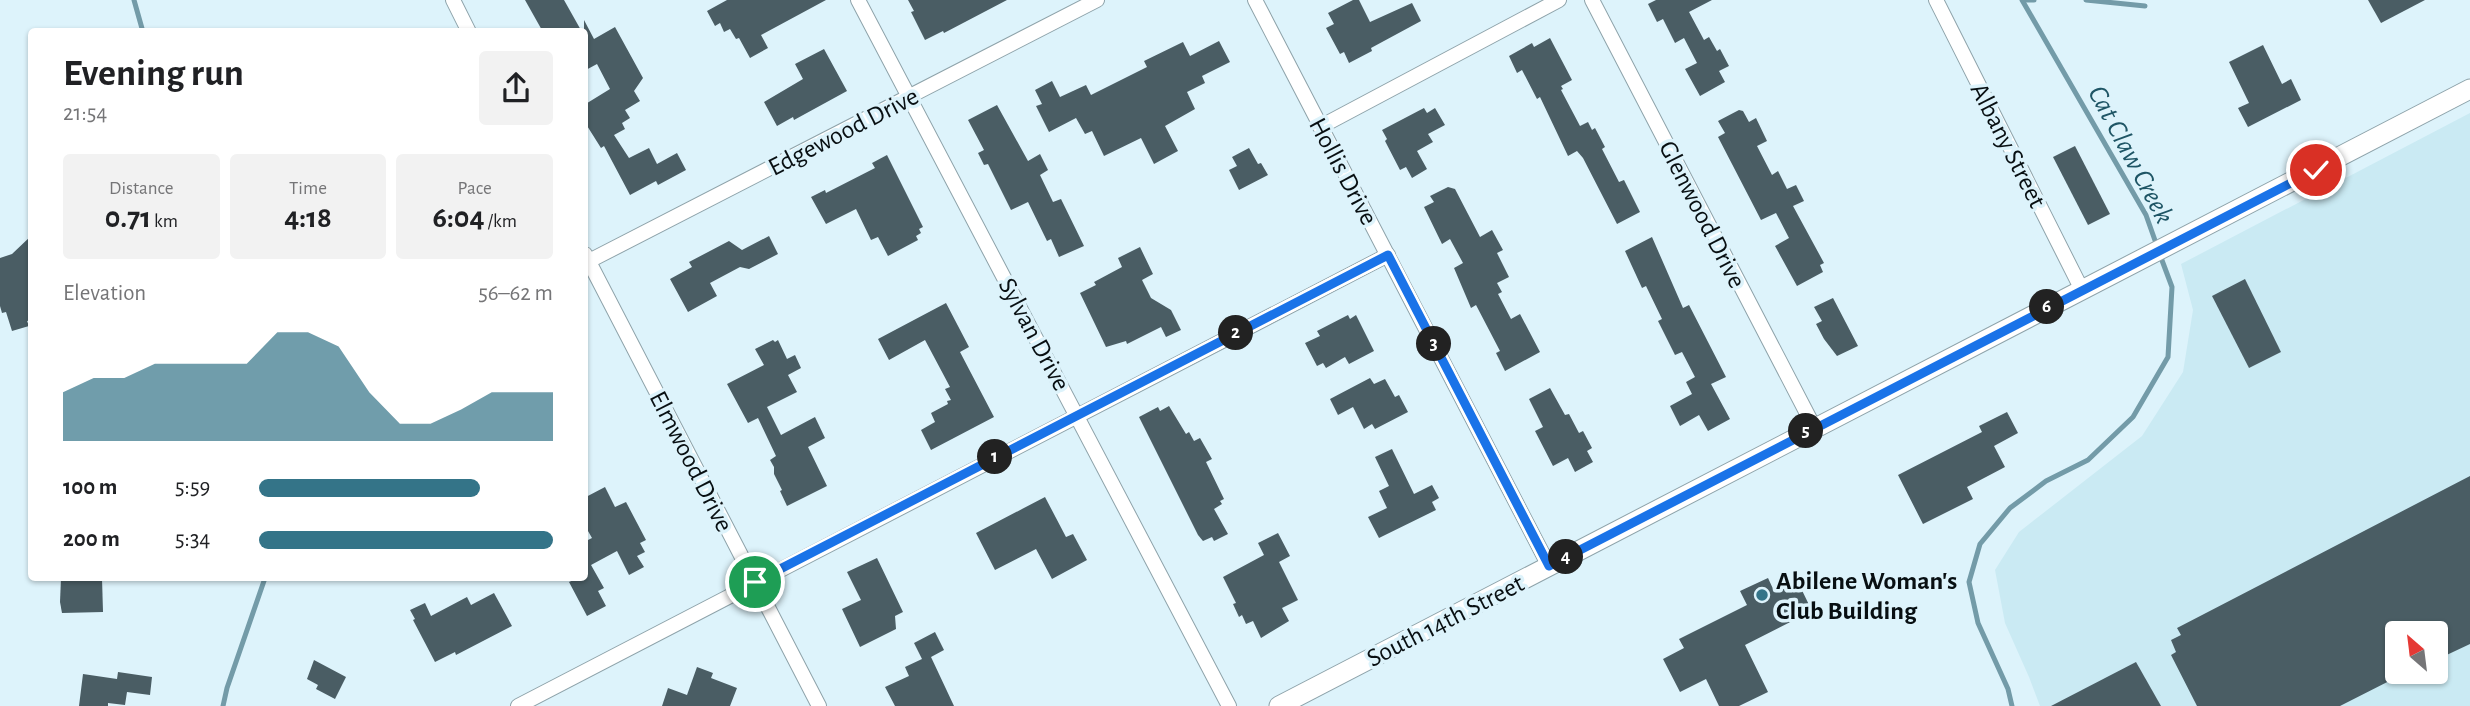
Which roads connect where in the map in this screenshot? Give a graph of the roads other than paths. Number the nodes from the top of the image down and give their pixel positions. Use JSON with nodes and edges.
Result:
{"nodes":[{"id":1,"x":453,"y":0,"type":"edge"},
{"id":2,"x":858,"y":0,"type":"edge"},
{"id":3,"x":1097,"y":0,"type":"edge"},
{"id":4,"x":1255,"y":0,"type":"edge"},
{"id":5,"x":1559,"y":0,"type":"edge"},
{"id":6,"x":1592,"y":0,"type":"edge"},
{"id":7,"x":1936,"y":0,"type":"edge"},
{"id":8,"x":467,"y":28,"type":"edge"},
{"id":9,"x":2470,"y":89,"type":"edge"},
{"id":10,"x":910,"y":98,"type":"junction"},
{"id":11,"x":1320,"y":127,"type":"junction"},
{"id":12,"x":1388,"y":255,"type":"junction"},
{"id":13,"x":588,"y":257,"type":"edge"},
{"id":14,"x":588,"y":259,"type":"edge"},
{"id":15,"x":2082,"y":289,"type":"junction"},
{"id":16,"x":1077,"y":414,"type":"junction"},
{"id":17,"x":1814,"y":427,"type":"junction"},
{"id":18,"x":1549,"y":566,"type":"junction"},
{"id":19,"x":755,"y":582,"type":"junction"},
{"id":20,"x":518,"y":706,"type":"edge"},
{"id":21,"x":819,"y":706,"type":"edge"},
{"id":22,"x":1229,"y":706,"type":"edge"},
{"id":23,"x":1279,"y":706,"type":"edge"}],
"edges":[{"from":1,"to":8,"type":"street"},
{"from":2,"to":10,"type":"street","name":"Sylvan Drive"},
{"from":3,"to":10,"type":"street","name":"Edgewood Drive"},
{"from":4,"to":11,"type":"street","name":"Hollis Drive"},
{"from":5,"to":11,"type":"street"},
{"from":6,"to":17,"type":"street","name":"Glenwood Drive"},
{"from":7,"to":15,"type":"street","name":"Albany Street"},
{"from":9,"to":15,"type":"main road","name":"South 14th Street"},
{"from":10,"to":13,"type":"street","name":"Edgewood Drive"},
{"from":10,"to":16,"type":"street","name":"Sylvan Drive"},
{"from":11,"to":12,"type":"street","name":"Hollis Drive"},
{"from":12,"to":16,"type":"street"},
{"from":12,"to":18,"type":"street","name":"Hollis Drive"},
{"from":14,"to":19,"type":"street","name":"Elmwood Drive"},
{"from":15,"to":17,"type":"main road","name":"South 14th Street"},
{"from":16,"to":19,"type":"street"},
{"from":16,"to":22,"type":"street","name":"Sylvan Drive"},
{"from":17,"to":18,"type":"main road","name":"South 14th Street"},
{"from":18,"to":23,"type":"main road","name":"South 14th Street"},
{"from":19,"to":20,"type":"street"},
{"from":19,"to":21,"type":"street","name":"Elmwood Drive"}]}
